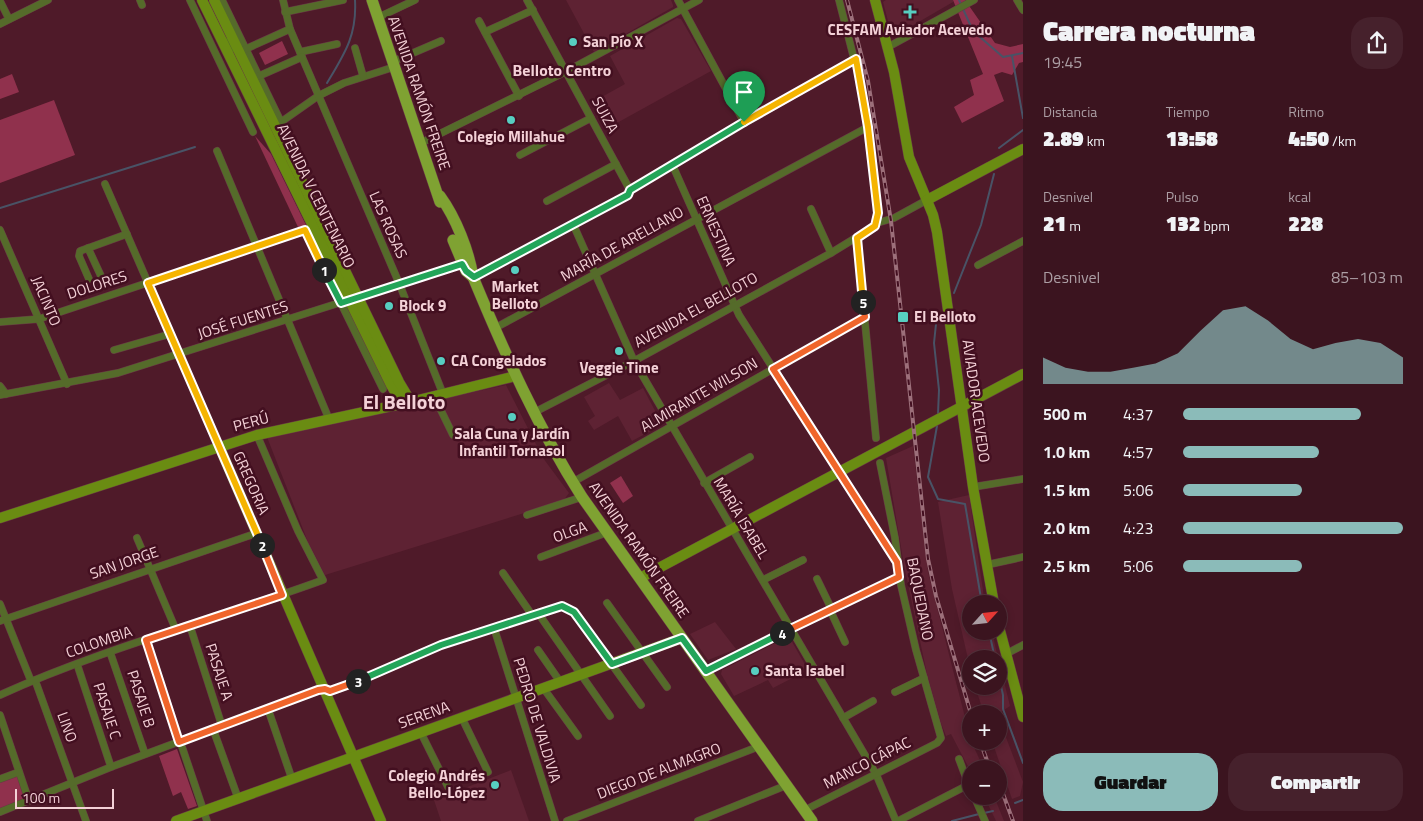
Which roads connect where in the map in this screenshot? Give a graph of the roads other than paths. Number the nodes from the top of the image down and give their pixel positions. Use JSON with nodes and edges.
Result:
{"nodes":[{"id":1,"x":48,"y":0,"type":"edge"},
{"id":2,"x":190,"y":0,"type":"edge"},
{"id":3,"x":202,"y":0,"type":"edge"},
{"id":4,"x":214,"y":0,"type":"edge"},
{"id":5,"x":222,"y":0,"type":"edge"},
{"id":6,"x":283,"y":0,"type":"edge"},
{"id":7,"x":343,"y":0,"type":"edge"},
{"id":8,"x":372,"y":0,"type":"edge"},
{"id":9,"x":414,"y":0,"type":"edge"},
{"id":10,"x":527,"y":0,"type":"edge"},
{"id":11,"x":678,"y":0,"type":"edge"},
{"id":12,"x":699,"y":0,"type":"edge"},
{"id":13,"x":839,"y":0,"type":"edge"},
{"id":14,"x":875,"y":0,"type":"edge"},
{"id":15,"x":1017,"y":0,"type":"edge"},
{"id":16,"x":0,"y":1,"type":"edge"},
{"id":17,"x":971,"y":2,"type":"edge"},
{"id":18,"x":683,"y":9,"type":"junction"},
{"id":19,"x":533,"y":10,"type":"junction"},
{"id":20,"x":1023,"y":10,"type":"edge"},
{"id":21,"x":285,"y":12,"type":"junction"},
{"id":22,"x":377,"y":18,"type":"junction"},
{"id":23,"x":9,"y":19,"type":"junction"},
{"id":24,"x":479,"y":21,"type":"dead end"},
{"id":25,"x":0,"y":24,"type":"edge"},
{"id":26,"x":290,"y":29,"type":"junction"},
{"id":27,"x":485,"y":32,"type":"junction"},
{"id":28,"x":220,"y":38,"type":"junction"},
{"id":29,"x":441,"y":41,"type":"dead end"},
{"id":30,"x":338,"y":44,"type":"dead end"},
{"id":31,"x":888,"y":47,"type":"junction"},
{"id":32,"x":355,"y":48,"type":"dead end"},
{"id":33,"x":243,"y":51,"type":"junction"},
{"id":34,"x":301,"y":55,"type":"junction"},
{"id":35,"x":856,"y":59,"type":"junction"},
{"id":36,"x":393,"y":64,"type":"junction"},
{"id":37,"x":567,"y":71,"type":"junction"},
{"id":38,"x":259,"y":76,"type":"junction"},
{"id":39,"x":363,"y":76,"type":"junction"},
{"id":40,"x":318,"y":96,"type":"junction"},
{"id":41,"x":519,"y":96,"type":"junction"},
{"id":42,"x":591,"y":118,"type":"junction"},
{"id":43,"x":744,"y":122,"type":"junction"},
{"id":44,"x":868,"y":127,"type":"junction"},
{"id":45,"x":253,"y":132,"type":"dead end"},
{"id":46,"x":420,"y":143,"type":"junction"},
{"id":47,"x":1023,"y":149,"type":"edge"},
{"id":48,"x":217,"y":151,"type":"dead end"},
{"id":49,"x":520,"y":155,"type":"dead end"},
{"id":50,"x":616,"y":164,"type":"junction"},
{"id":51,"x":672,"y":164,"type":"junction"},
{"id":52,"x":105,"y":184,"type":"dead end"},
{"id":53,"x":630,"y":190,"type":"junction"},
{"id":54,"x":927,"y":200,"type":"junction"},
{"id":55,"x":547,"y":201,"type":"dead end"},
{"id":56,"x":811,"y":209,"type":"dead end"},
{"id":57,"x":696,"y":219,"type":"junction"},
{"id":58,"x":877,"y":223,"type":"junction"},
{"id":59,"x":573,"y":224,"type":"junction"},
{"id":60,"x":310,"y":229,"type":"junction"},
{"id":61,"x":0,"y":230,"type":"edge"},
{"id":62,"x":127,"y":234,"type":"junction"},
{"id":63,"x":857,"y":238,"type":"junction"},
{"id":64,"x":1023,"y":241,"type":"edge"},
{"id":65,"x":256,"y":246,"type":"junction"},
{"id":66,"x":88,"y":248,"type":"junction"},
{"id":67,"x":831,"y":253,"type":"junction"},
{"id":68,"x":978,"y":264,"type":"dead end"},
{"id":69,"x":469,"y":270,"type":"junction"},
{"id":70,"x":596,"y":274,"type":"junction"},
{"id":71,"x":101,"y":276,"type":"dead end"},
{"id":72,"x":89,"y":279,"type":"dead end"},
{"id":73,"x":148,"y":283,"type":"junction"},
{"id":74,"x":399,"y":283,"type":"junction"},
{"id":75,"x":350,"y":300,"type":"junction"},
{"id":76,"x":734,"y":305,"type":"junction"},
{"id":77,"x":865,"y":317,"type":"junction"},
{"id":78,"x":39,"y":319,"type":"junction"},
{"id":79,"x":287,"y":320,"type":"junction"},
{"id":80,"x":0,"y":322,"type":"edge"},
{"id":81,"x":495,"y":328,"type":"junction"},
{"id":82,"x":170,"y":334,"type":"junction"},
{"id":83,"x":114,"y":350,"type":"dead end"},
{"id":84,"x":180,"y":355,"type":"junction"},
{"id":85,"x":634,"y":361,"type":"junction"},
{"id":86,"x":773,"y":369,"type":"junction"},
{"id":87,"x":1023,"y":374,"type":"edge"},
{"id":88,"x":516,"y":376,"type":"junction"},
{"id":89,"x":68,"y":384,"type":"junction"},
{"id":90,"x":0,"y":386,"type":"edge"},
{"id":91,"x":388,"y":389,"type":"junction"},
{"id":92,"x":3,"y":395,"type":"edge"},
{"id":93,"x":439,"y":395,"type":"junction"},
{"id":94,"x":409,"y":402,"type":"junction"},
{"id":95,"x":961,"y":406,"type":"junction"},
{"id":96,"x":388,"y":407,"type":"junction"},
{"id":97,"x":533,"y":413,"type":"junction"},
{"id":98,"x":329,"y":419,"type":"junction"},
{"id":99,"x":671,"y":426,"type":"junction"},
{"id":100,"x":257,"y":435,"type":"junction"},
{"id":101,"x":453,"y":435,"type":"dead end"},
{"id":102,"x":876,"y":438,"type":"dead end"},
{"id":103,"x":219,"y":446,"type":"junction"},
{"id":104,"x":750,"y":457,"type":"dead end"},
{"id":105,"x":880,"y":463,"type":"dead end"},
{"id":106,"x":839,"y":470,"type":"junction"},
{"id":107,"x":1023,"y":479,"type":"edge"},
{"id":108,"x":572,"y":482,"type":"junction"},
{"id":109,"x":704,"y":483,"type":"junction"},
{"id":110,"x":973,"y":487,"type":"junction"},
{"id":111,"x":582,"y":497,"type":"junction"},
{"id":112,"x":527,"y":515,"type":"dead end"},
{"id":113,"x":0,"y":518,"type":"edge"},
{"id":114,"x":732,"y":528,"type":"junction"},
{"id":115,"x":608,"y":532,"type":"junction"},
{"id":116,"x":257,"y":533,"type":"junction"},
{"id":117,"x":137,"y":538,"type":"dead end"},
{"id":118,"x":541,"y":557,"type":"dead end"},
{"id":119,"x":1023,"y":557,"type":"edge"},
{"id":120,"x":803,"y":560,"type":"dead end"},
{"id":121,"x":897,"y":562,"type":"junction"},
{"id":122,"x":986,"y":565,"type":"junction"},
{"id":123,"x":150,"y":568,"type":"junction"},
{"id":124,"x":503,"y":573,"type":"dead end"},
{"id":125,"x":899,"y":577,"type":"junction"},
{"id":126,"x":640,"y":578,"type":"junction"},
{"id":127,"x":817,"y":579,"type":"dead end"},
{"id":128,"x":763,"y":580,"type":"junction"},
{"id":129,"x":282,"y":595,"type":"junction"},
{"id":130,"x":992,"y":595,"type":"edge"},
{"id":131,"x":607,"y":603,"type":"dead end"},
{"id":132,"x":0,"y":604,"type":"edge"},
{"id":133,"x":831,"y":610,"type":"junction"},
{"id":134,"x":535,"y":614,"type":"junction"},
{"id":135,"x":3,"y":620,"type":"edge"},
{"id":136,"x":190,"y":626,"type":"junction"},
{"id":137,"x":494,"y":628,"type":"junction"},
{"id":138,"x":791,"y":628,"type":"junction"},
{"id":139,"x":176,"y":630,"type":"junction"},
{"id":140,"x":682,"y":638,"type":"junction"},
{"id":141,"x":146,"y":640,"type":"junction"},
{"id":142,"x":845,"y":642,"type":"dead end"},
{"id":143,"x":1023,"y":645,"type":"edge"},
{"id":144,"x":538,"y":650,"type":"dead end"},
{"id":145,"x":110,"y":652,"type":"junction"},
{"id":146,"x":644,"y":653,"type":"junction"},
{"id":147,"x":1007,"y":653,"type":"edge"},
{"id":148,"x":1007,"y":658,"type":"edge"},
{"id":149,"x":76,"y":664,"type":"junction"},
{"id":150,"x":612,"y":664,"type":"junction"},
{"id":151,"x":706,"y":671,"type":"junction"},
{"id":152,"x":581,"y":676,"type":"junction"},
{"id":153,"x":924,"y":678,"type":"junction"},
{"id":154,"x":33,"y":680,"type":"junction"},
{"id":155,"x":561,"y":683,"type":"junction"},
{"id":156,"x":667,"y":687,"type":"dead end"},
{"id":157,"x":325,"y":689,"type":"junction"},
{"id":158,"x":544,"y":689,"type":"junction"},
{"id":159,"x":895,"y":692,"type":"dead end"},
{"id":160,"x":0,"y":695,"type":"edge"},
{"id":161,"x":517,"y":698,"type":"junction"},
{"id":162,"x":873,"y":700,"type":"dead end"},
{"id":163,"x":641,"y":705,"type":"dead end"},
{"id":164,"x":268,"y":708,"type":"junction"},
{"id":165,"x":0,"y":715,"type":"edge"},
{"id":166,"x":610,"y":716,"type":"dead end"},
{"id":167,"x":1023,"y":717,"type":"edge"},
{"id":168,"x":462,"y":718,"type":"junction"},
{"id":169,"x":843,"y":718,"type":"junction"},
{"id":170,"x":222,"y":726,"type":"junction"},
{"id":171,"x":213,"y":729,"type":"junction"},
{"id":172,"x":421,"y":733,"type":"junction"},
{"id":173,"x":3,"y":736,"type":"edge"},
{"id":174,"x":578,"y":736,"type":"dead end"},
{"id":175,"x":941,"y":738,"type":"joint"},
{"id":176,"x":179,"y":742,"type":"junction"},
{"id":177,"x":760,"y":746,"type":"junction"},
{"id":178,"x":145,"y":754,"type":"junction"},
{"id":179,"x":355,"y":756,"type":"junction"},
{"id":180,"x":960,"y":759,"type":"dead end"},
{"id":181,"x":962,"y":765,"type":"edge"},
{"id":182,"x":111,"y":766,"type":"junction"},
{"id":183,"x":19,"y":772,"type":"junction"},
{"id":184,"x":488,"y":772,"type":"dead end"},
{"id":185,"x":876,"y":774,"type":"junction"},
{"id":186,"x":0,"y":779,"type":"edge"},
{"id":187,"x":292,"y":779,"type":"junction"},
{"id":188,"x":72,"y":784,"type":"junction"},
{"id":189,"x":787,"y":785,"type":"junction"},
{"id":190,"x":448,"y":787,"type":"dead end"},
{"id":191,"x":962,"y":792,"type":"edge"},
{"id":192,"x":238,"y":798,"type":"junction"},
{"id":193,"x":29,"y":800,"type":"junction"},
{"id":194,"x":978,"y":805,"type":"edge"},
{"id":195,"x":805,"y":810,"type":"junction"},
{"id":196,"x":204,"y":811,"type":"junction"},
{"id":197,"x":0,"y":812,"type":"edge"},
{"id":198,"x":86,"y":821,"type":"edge"},
{"id":199,"x":176,"y":821,"type":"edge"},
{"id":200,"x":207,"y":821,"type":"edge"},
{"id":201,"x":381,"y":821,"type":"edge"},
{"id":202,"x":555,"y":821,"type":"edge"},
{"id":203,"x":567,"y":821,"type":"edge"},
{"id":204,"x":698,"y":821,"type":"edge"},
{"id":205,"x":812,"y":821,"type":"edge"},
{"id":206,"x":897,"y":821,"type":"edge"},
{"id":207,"x":985,"y":821,"type":"edge"}],
"edges":[{"from":1,"to":23,"type":"street"},
{"from":2,"to":45,"type":"street"},
{"from":3,"to":28,"type":"main road","name":"AVENIDA V CENTENARIO"},
{"from":4,"to":33,"type":"main road","name":"AVENIDA V CENTENARIO"},
{"from":5,"to":33,"type":"street"},
{"from":6,"to":21,"type":"street","name":"LAS ROSAS"},
{"from":7,"to":21,"type":"street"},
{"from":8,"to":22,"type":"main road","name":"AVENIDA RAMÓN FREIRE"},
{"from":9,"to":22,"type":"street"},
{"from":10,"to":19,"type":"street","name":"SUIZA"},
{"from":11,"to":18,"type":"street"},
{"from":12,"to":18,"type":"street"},
{"from":13,"to":35,"type":"street"},
{"from":14,"to":31,"type":"main road","name":"AVIADOR ACEVEDO"},
{"from":15,"to":20,"type":"street"},
{"from":16,"to":23,"type":"street"},
{"from":17,"to":31,"type":"street"},
{"from":18,"to":37,"type":"street"},
{"from":18,"to":43,"type":"street"},
{"from":19,"to":27,"type":"street"},
{"from":19,"to":37,"type":"street","name":"SUIZA"},
{"from":21,"to":26,"type":"street","name":"LAS ROSAS"},
{"from":22,"to":36,"type":"main road","name":"AVENIDA RAMÓN FREIRE"},
{"from":23,"to":25,"type":"street"},
{"from":24,"to":27,"type":"street"},
{"from":26,"to":33,"type":"street"},
{"from":26,"to":34,"type":"street","name":"LAS ROSAS"},
{"from":27,"to":41,"type":"street"},
{"from":28,"to":33,"type":"street"},
{"from":28,"to":60,"type":"main road","name":"AVENIDA V CENTENARIO"},
{"from":29,"to":36,"type":"street"},
{"from":30,"to":34,"type":"street"},
{"from":31,"to":54,"type":"main road","name":"AVIADOR ACEVEDO"},
{"from":32,"to":39,"type":"street"},
{"from":33,"to":38,"type":"street"},
{"from":33,"to":75,"type":"main road","name":"AVENIDA V CENTENARIO"},
{"from":34,"to":38,"type":"street"},
{"from":34,"to":40,"type":"street","name":"LAS ROSAS"},
{"from":35,"to":43,"type":"street","name":"JOSÉ FUENTES"},
{"from":35,"to":44,"type":"street"},
{"from":36,"to":39,"type":"street"},
{"from":36,"to":46,"type":"main road","name":"AVENIDA RAMÓN FREIRE"},
{"from":37,"to":41,"type":"street"},
{"from":37,"to":42,"type":"street","name":"SUIZA"},
{"from":38,"to":40,"type":"street"},
{"from":39,"to":40,"type":"street"},
{"from":40,"to":74,"type":"street","name":"LAS ROSAS"},
{"from":41,"to":46,"type":"street"},
{"from":42,"to":49,"type":"street"},
{"from":42,"to":50,"type":"street","name":"SUIZA"},
{"from":43,"to":51,"type":"street","name":"JOSÉ FUENTES"},
{"from":44,"to":57,"type":"street","name":"MARÍA DE ARELLANO"},
{"from":44,"to":58,"type":"street"},
{"from":46,"to":69,"type":"main road","name":"AVENIDA RAMÓN FREIRE"},
{"from":47,"to":54,"type":"main road"},
{"from":48,"to":65,"type":"street"},
{"from":50,"to":53,"type":"street","name":"SUIZA"},
{"from":50,"to":55,"type":"street"},
{"from":51,"to":53,"type":"street","name":"JOSÉ FUENTES"},
{"from":51,"to":57,"type":"street","name":"ERNESTINA"},
{"from":52,"to":62,"type":"street","name":"GREGORIA"},
{"from":53,"to":59,"type":"street","name":"JOSÉ FUENTES"},
{"from":54,"to":58,"type":"street"},
{"from":54,"to":95,"type":"main road","name":"AVIADOR ACEVEDO"},
{"from":56,"to":67,"type":"street"},
{"from":57,"to":70,"type":"street","name":"MARÍA DE ARELLANO"},
{"from":57,"to":76,"type":"street","name":"ERNESTINA"},
{"from":58,"to":63,"type":"street","name":"AVENIDA EL BELLOTO"},
{"from":59,"to":69,"type":"street","name":"JOSÉ FUENTES"},
{"from":59,"to":70,"type":"street","name":"MARÍA ISABEL"},
{"from":60,"to":65,"type":"street","name":"DOLORES"},
{"from":60,"to":75,"type":"main road","name":"AVENIDA V CENTENARIO"},
{"from":61,"to":78,"type":"street","name":"JACINTO"},
{"from":62,"to":66,"type":"street"},
{"from":62,"to":73,"type":"street","name":"GREGORIA"},
{"from":63,"to":67,"type":"street","name":"AVENIDA EL BELLOTO"},
{"from":63,"to":77,"type":"street"},
{"from":64,"to":68,"type":"street"},
{"from":65,"to":73,"type":"street","name":"DOLORES"},
{"from":65,"to":79,"type":"street"},
{"from":66,"to":71,"type":"street"},
{"from":66,"to":72,"type":"street"},
{"from":67,"to":76,"type":"street","name":"AVENIDA EL BELLOTO"},
{"from":69,"to":74,"type":"street","name":"JOSÉ FUENTES"},
{"from":69,"to":81,"type":"main road","name":"AVENIDA RAMÓN FREIRE"},
{"from":70,"to":81,"type":"street","name":"MARÍA DE ARELLANO"},
{"from":70,"to":85,"type":"street","name":"MARÍA ISABEL"},
{"from":73,"to":78,"type":"street","name":"DOLORES"},
{"from":73,"to":82,"type":"street","name":"GREGORIA"},
{"from":74,"to":75,"type":"street","name":"JOSÉ FUENTES"},
{"from":74,"to":93,"type":"street","name":"LAS ROSAS"},
{"from":75,"to":79,"type":"street","name":"JOSÉ FUENTES"},
{"from":75,"to":91,"type":"main road","name":"AVENIDA V CENTENARIO"},
{"from":75,"to":94,"type":"main road","name":"AVENIDA V CENTENARIO"},
{"from":76,"to":85,"type":"street","name":"AVENIDA EL BELLOTO"},
{"from":76,"to":86,"type":"street","name":"ERNESTINA"},
{"from":77,"to":86,"type":"street","name":"ALMIRANTE WILSON"},
{"from":77,"to":102,"type":"street"},
{"from":78,"to":80,"type":"street","name":"DOLORES"},
{"from":78,"to":89,"type":"street","name":"JACINTO"},
{"from":79,"to":84,"type":"street","name":"JOSÉ FUENTES"},
{"from":79,"to":98,"type":"street"},
{"from":81,"to":88,"type":"main road","name":"AVENIDA RAMÓN FREIRE"},
{"from":82,"to":83,"type":"street"},
{"from":82,"to":84,"type":"street","name":"GREGORIA"},
{"from":84,"to":89,"type":"street","name":"JOSÉ FUENTES"},
{"from":84,"to":103,"type":"street","name":"GREGORIA"},
{"from":85,"to":97,"type":"street","name":"AVENIDA EL BELLOTO"},
{"from":85,"to":99,"type":"street","name":"MARÍA ISABEL"},
{"from":86,"to":99,"type":"street","name":"ALMIRANTE WILSON"},
{"from":86,"to":106,"type":"street","name":"ERNESTINA"},
{"from":87,"to":95,"type":"main road"},
{"from":88,"to":93,"type":"main road","name":"PERÚ"},
{"from":88,"to":97,"type":"main road","name":"AVENIDA RAMÓN FREIRE"},
{"from":89,"to":92,"type":"street","name":"JOSÉ FUENTES"},
{"from":90,"to":92,"type":"street"},
{"from":91,"to":94,"type":"main road","name":"AVENIDA V CENTENARIO"},
{"from":91,"to":96,"type":"main road"},
{"from":93,"to":94,"type":"main road","name":"PERÚ"},
{"from":93,"to":101,"type":"street","name":"LAS ROSAS"},
{"from":94,"to":96,"type":"main road","name":"PERÚ"},
{"from":95,"to":106,"type":"main road"},
{"from":95,"to":110,"type":"main road","name":"AVIADOR ACEVEDO"},
{"from":96,"to":98,"type":"main road","name":"PERÚ"},
{"from":97,"to":108,"type":"main road","name":"AVENIDA RAMÓN FREIRE"},
{"from":98,"to":100,"type":"main road","name":"PERÚ"},
{"from":99,"to":108,"type":"street","name":"ALMIRANTE WILSON"},
{"from":99,"to":109,"type":"street","name":"MARÍA ISABEL"},
{"from":100,"to":103,"type":"main road","name":"PERÚ"},
{"from":100,"to":129,"type":"street","name":"COLOMBIA"},
{"from":103,"to":113,"type":"main road","name":"PERÚ"},
{"from":103,"to":116,"type":"main road","name":"GREGORIA"},
{"from":104,"to":109,"type":"street"},
{"from":105,"to":121,"type":"street","name":"BAQUEDANO"},
{"from":106,"to":114,"type":"main road"},
{"from":106,"to":121,"type":"street","name":"ERNESTINA"},
{"from":107,"to":110,"type":"street"},
{"from":108,"to":111,"type":"main road","name":"AVENIDA RAMÓN FREIRE"},
{"from":109,"to":114,"type":"street","name":"MARÍA ISABEL"},
{"from":110,"to":122,"type":"main road","name":"AVIADOR ACEVEDO"},
{"from":111,"to":112,"type":"street"},
{"from":111,"to":115,"type":"main road","name":"AVENIDA RAMÓN FREIRE"},
{"from":114,"to":126,"type":"main road"},
{"from":114,"to":128,"type":"street","name":"MARÍA ISABEL"},
{"from":115,"to":118,"type":"street","name":"OLGA"},
{"from":115,"to":126,"type":"main road","name":"AVENIDA RAMÓN FREIRE"},
{"from":116,"to":123,"type":"street","name":"SAN JORGE"},
{"from":116,"to":129,"type":"main road","name":"GREGORIA"},
{"from":117,"to":123,"type":"street"},
{"from":119,"to":122,"type":"street"},
{"from":120,"to":128,"type":"street"},
{"from":121,"to":125,"type":"street","name":"BAQUEDANO"},
{"from":122,"to":130,"type":"main road","name":"AVIADOR ACEVEDO"},
{"from":123,"to":135,"type":"street","name":"SAN JORGE"},
{"from":123,"to":139,"type":"street"},
{"from":124,"to":134,"type":"street"},
{"from":125,"to":133,"type":"street"},
{"from":125,"to":153,"type":"street","name":"BAQUEDANO"},
{"from":126,"to":140,"type":"main road","name":"AVENIDA RAMÓN FREIRE"},
{"from":127,"to":133,"type":"street"},
{"from":128,"to":138,"type":"street","name":"MARÍA ISABEL"},
{"from":129,"to":136,"type":"street","name":"COLOMBIA"},
{"from":129,"to":157,"type":"main road","name":"GREGORIA"},
{"from":131,"to":146,"type":"street"},
{"from":132,"to":135,"type":"street","name":"LINO"},
{"from":133,"to":138,"type":"street"},
{"from":133,"to":142,"type":"street"},
{"from":134,"to":137,"type":"street"},
{"from":134,"to":150,"type":"street"},
{"from":134,"to":152,"type":"street"},
{"from":135,"to":154,"type":"street","name":"LINO"},
{"from":136,"to":139,"type":"street","name":"COLOMBIA"},
{"from":136,"to":170,"type":"street","name":"PASAJE A"},
{"from":137,"to":157,"type":"street"},
{"from":137,"to":161,"type":"street","name":"PEDRO DE VALDIVIA"},
{"from":138,"to":151,"type":"street"},
{"from":138,"to":169,"type":"street","name":"MARÍA ISABEL"},
{"from":139,"to":141,"type":"street","name":"COLOMBIA"},
{"from":140,"to":146,"type":"main road","name":"SERENA"},
{"from":140,"to":151,"type":"main road","name":"AVENIDA RAMÓN FREIRE"},
{"from":141,"to":145,"type":"street","name":"COLOMBIA"},
{"from":141,"to":176,"type":"street"},
{"from":143,"to":147,"type":"street"},
{"from":144,"to":155,"type":"street"},
{"from":145,"to":149,"type":"street","name":"COLOMBIA"},
{"from":145,"to":178,"type":"street","name":"PASAJE B"},
{"from":146,"to":150,"type":"main road","name":"SERENA"},
{"from":146,"to":156,"type":"street"},
{"from":148,"to":167,"type":"main road"},
{"from":149,"to":154,"type":"street","name":"COLOMBIA"},
{"from":149,"to":182,"type":"street","name":"PASAJE C"},
{"from":150,"to":152,"type":"main road","name":"SERENA"},
{"from":150,"to":163,"type":"street"},
{"from":151,"to":177,"type":"main road","name":"AVENIDA RAMÓN FREIRE"},
{"from":152,"to":155,"type":"main road","name":"SERENA"},
{"from":152,"to":166,"type":"street"},
{"from":153,"to":159,"type":"street"},
{"from":153,"to":175,"type":"street","name":"BAQUEDANO"},
{"from":154,"to":160,"type":"street","name":"COLOMBIA"},
{"from":154,"to":188,"type":"street","name":"LINO"},
{"from":155,"to":158,"type":"main road","name":"SERENA"},
{"from":157,"to":164,"type":"street"},
{"from":157,"to":179,"type":"main road","name":"GREGORIA"},
{"from":158,"to":161,"type":"main road","name":"SERENA"},
{"from":158,"to":174,"type":"street"},
{"from":161,"to":168,"type":"main road","name":"SERENA"},
{"from":161,"to":202,"type":"street","name":"PEDRO DE VALDIVIA"},
{"from":162,"to":169,"type":"street"},
{"from":164,"to":170,"type":"street"},
{"from":164,"to":187,"type":"street"},
{"from":165,"to":173,"type":"street"},
{"from":168,"to":172,"type":"main road","name":"SERENA"},
{"from":168,"to":184,"type":"street"},
{"from":169,"to":185,"type":"street","name":"MARÍA ISABEL"},
{"from":170,"to":171,"type":"street"},
{"from":171,"to":176,"type":"street"},
{"from":171,"to":192,"type":"street"},
{"from":172,"to":179,"type":"main road","name":"SERENA"},
{"from":172,"to":190,"type":"street"},
{"from":173,"to":183,"type":"street"},
{"from":175,"to":185,"type":"street","name":"MANCO CÁPAC"},
{"from":176,"to":178,"type":"street"},
{"from":176,"to":196,"type":"street"},
{"from":177,"to":189,"type":"main road","name":"AVENIDA RAMÓN FREIRE"},
{"from":177,"to":203,"type":"street","name":"DIEGO DE ALMAGRO"},
{"from":178,"to":182,"type":"street"},
{"from":179,"to":187,"type":"main road","name":"SERENA"},
{"from":179,"to":201,"type":"main road","name":"GREGORIA"},
{"from":180,"to":181,"type":"street"},
{"from":182,"to":188,"type":"street"},
{"from":183,"to":186,"type":"street"},
{"from":183,"to":193,"type":"street"},
{"from":185,"to":195,"type":"street","name":"MANCO CÁPAC"},
{"from":185,"to":206,"type":"street","name":"MARÍA ISABEL"},
{"from":187,"to":192,"type":"main road","name":"SERENA"},
{"from":188,"to":193,"type":"street"},
{"from":188,"to":198,"type":"street","name":"LINO"},
{"from":189,"to":195,"type":"main road","name":"AVENIDA RAMÓN FREIRE"},
{"from":189,"to":204,"type":"street"},
{"from":191,"to":206,"type":"street"},
{"from":192,"to":196,"type":"main road","name":"SERENA"},
{"from":193,"to":197,"type":"street"},
{"from":194,"to":207,"type":"street"},
{"from":195,"to":205,"type":"main road","name":"AVENIDA RAMÓN FREIRE"},
{"from":196,"to":199,"type":"main road","name":"SERENA"},
{"from":196,"to":200,"type":"street"}]}
